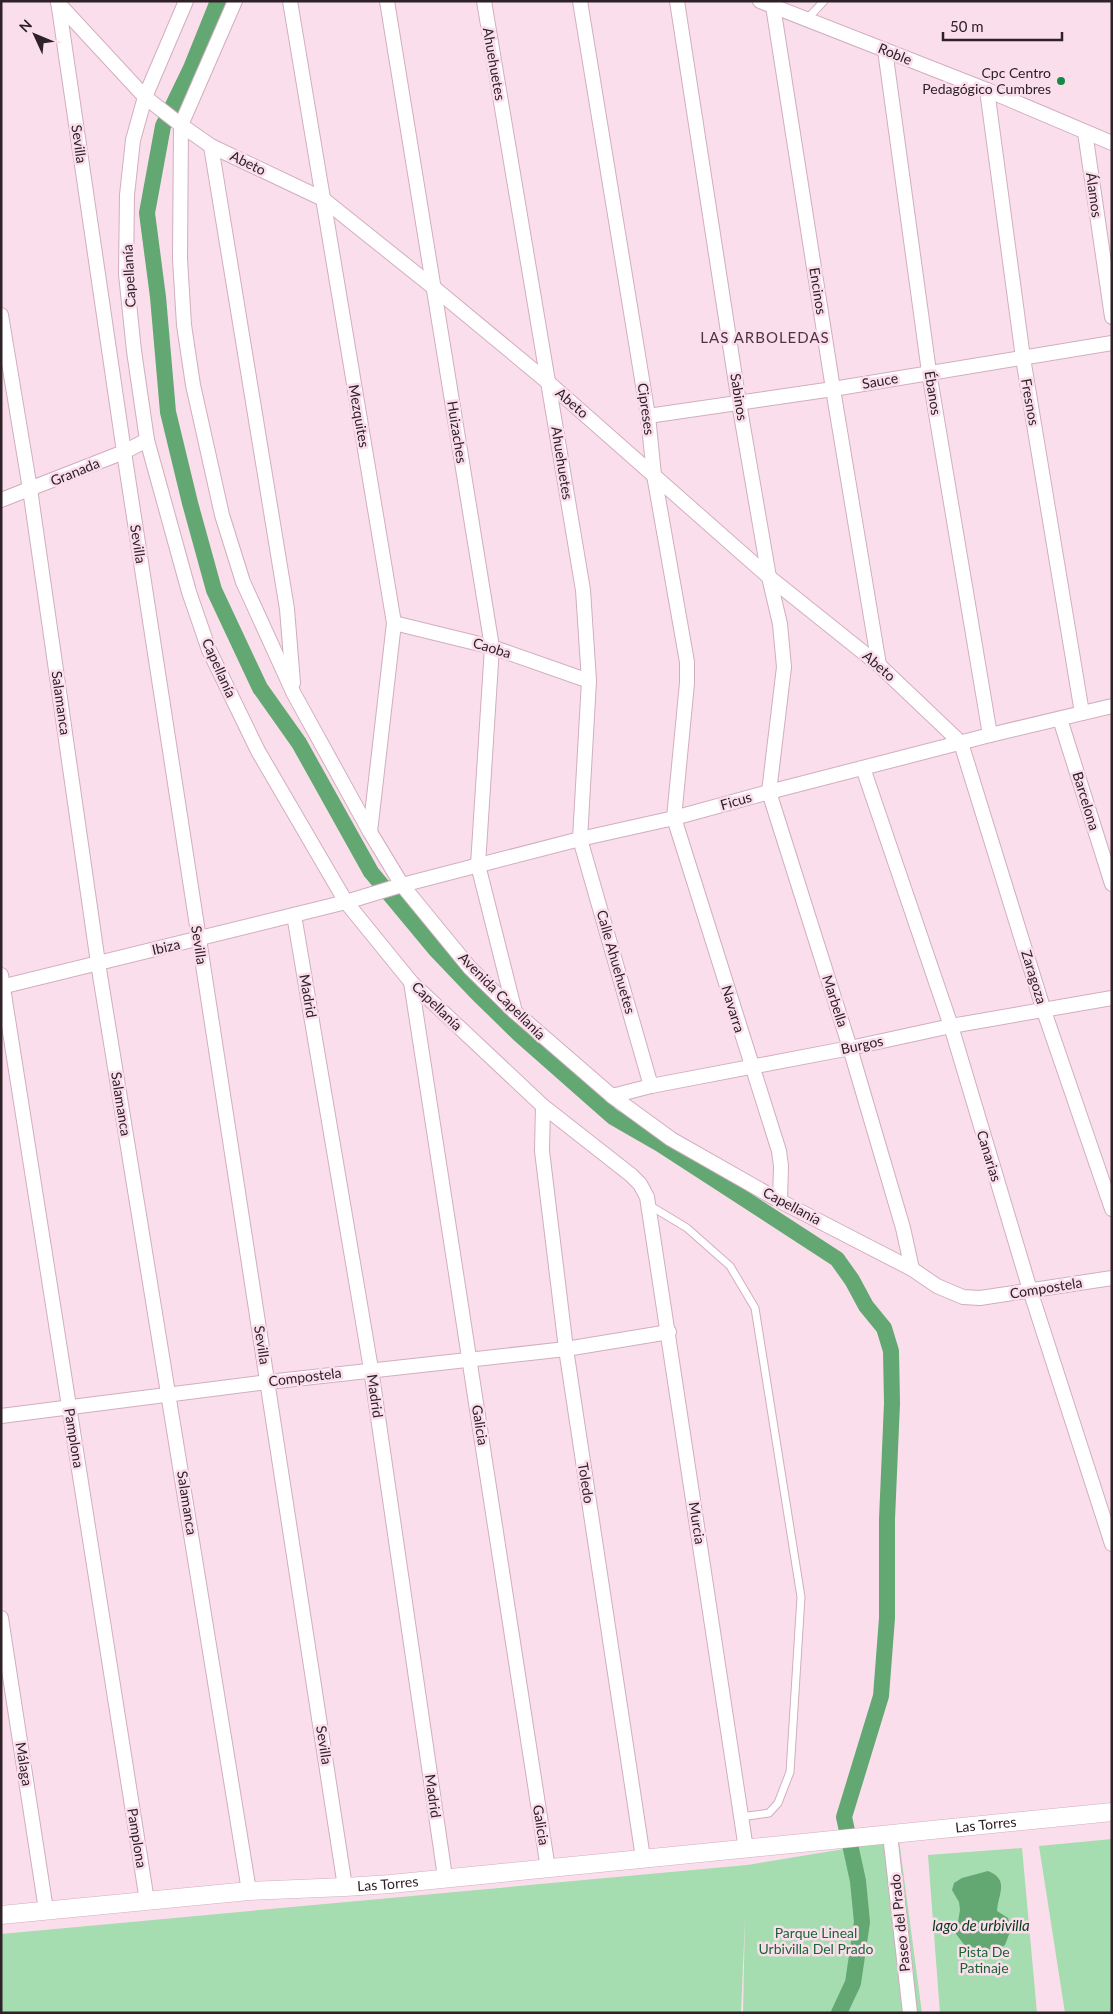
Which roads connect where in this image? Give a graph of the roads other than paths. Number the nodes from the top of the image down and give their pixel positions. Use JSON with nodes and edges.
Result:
{"nodes":[{"id":1,"x":186,"y":1,"type":"edge"},
{"id":2,"x":235,"y":1,"type":"edge"},
{"id":3,"x":290,"y":1,"type":"edge"},
{"id":4,"x":387,"y":1,"type":"edge"},
{"id":5,"x":484,"y":1,"type":"edge"},
{"id":6,"x":580,"y":1,"type":"edge"},
{"id":7,"x":677,"y":1,"type":"edge"},
{"id":8,"x":824,"y":1,"type":"edge"},
{"id":9,"x":58,"y":2,"type":"edge"},
{"id":10,"x":767,"y":4,"type":"edge"},
{"id":11,"x":807,"y":19,"type":"junction"},
{"id":12,"x":885,"y":50,"type":"junction"},
{"id":13,"x":986,"y":90,"type":"junction"},
{"id":14,"x":149,"y":100,"type":"junction"},
{"id":15,"x":176,"y":121,"type":"junction"},
{"id":16,"x":1085,"y":132,"type":"junction"},
{"id":17,"x":1112,"y":143,"type":"edge"},
{"id":18,"x":211,"y":146,"type":"junction"},
{"id":19,"x":322,"y":199,"type":"junction"},
{"id":20,"x":434,"y":287,"type":"junction"},
{"id":21,"x":1,"y":315,"type":"edge"},
{"id":22,"x":1112,"y":317,"type":"edge"},
{"id":23,"x":1112,"y":343,"type":"edge"},
{"id":24,"x":1023,"y":358,"type":"junction"},
{"id":25,"x":929,"y":372,"type":"junction"},
{"id":26,"x":549,"y":383,"type":"junction"},
{"id":27,"x":833,"y":389,"type":"junction"},
{"id":28,"x":739,"y":403,"type":"junction"},
{"id":29,"x":648,"y":416,"type":"junction"},
{"id":30,"x":147,"y":440,"type":"junction"},
{"id":31,"x":124,"y":452,"type":"junction"},
{"id":32,"x":654,"y":475,"type":"junction"},
{"id":33,"x":30,"y":489,"type":"junction"},
{"id":34,"x":1,"y":500,"type":"edge"},
{"id":35,"x":770,"y":576,"type":"junction"},
{"id":36,"x":394,"y":623,"type":"junction"},
{"id":37,"x":492,"y":647,"type":"junction"},
{"id":38,"x":879,"y":665,"type":"junction"},
{"id":39,"x":589,"y":681,"type":"junction"},
{"id":40,"x":294,"y":694,"type":"junction"},
{"id":41,"x":1112,"y":706,"type":"edge"},
{"id":42,"x":1082,"y":713,"type":"junction"},
{"id":43,"x":1060,"y":719,"type":"junction"},
{"id":44,"x":990,"y":735,"type":"junction"},
{"id":45,"x":961,"y":743,"type":"junction"},
{"id":46,"x":863,"y":768,"type":"junction"},
{"id":47,"x":769,"y":792,"type":"junction"},
{"id":48,"x":674,"y":818,"type":"junction"},
{"id":49,"x":370,"y":832,"type":"junction"},
{"id":50,"x":580,"y":839,"type":"junction"},
{"id":51,"x":478,"y":865,"type":"junction"},
{"id":52,"x":1112,"y":884,"type":"edge"},
{"id":53,"x":397,"y":886,"type":"junction"},
{"id":54,"x":360,"y":898,"type":"joint"},
{"id":55,"x":346,"y":902,"type":"junction"},
{"id":56,"x":294,"y":915,"type":"junction"},
{"id":57,"x":199,"y":939,"type":"junction"},
{"id":58,"x":98,"y":963,"type":"junction"},
{"id":59,"x":411,"y":982,"type":"junction"},
{"id":60,"x":2,"y":983,"type":"edge"},
{"id":61,"x":1112,"y":998,"type":"edge"},
{"id":62,"x":1044,"y":1011,"type":"junction"},
{"id":63,"x":515,"y":1012,"type":"junction"},
{"id":64,"x":951,"y":1026,"type":"junction"},
{"id":65,"x":850,"y":1048,"type":"junction"},
{"id":66,"x":751,"y":1066,"type":"junction"},
{"id":67,"x":651,"y":1086,"type":"junction"},
{"id":68,"x":612,"y":1096,"type":"junction"},
{"id":69,"x":543,"y":1106,"type":"junction"},
{"id":70,"x":648,"y":1201,"type":"junction"},
{"id":71,"x":780,"y":1201,"type":"junction"},
{"id":72,"x":1112,"y":1209,"type":"edge"},
{"id":73,"x":912,"y":1269,"type":"junction"},
{"id":74,"x":1112,"y":1278,"type":"edge"},
{"id":75,"x":1030,"y":1290,"type":"junction"},
{"id":76,"x":980,"y":1298,"type":"joint"},
{"id":77,"x":669,"y":1332,"type":"junction"},
{"id":78,"x":566,"y":1349,"type":"junction"},
{"id":79,"x":470,"y":1360,"type":"junction"},
{"id":80,"x":371,"y":1369,"type":"junction"},
{"id":81,"x":268,"y":1382,"type":"junction"},
{"id":82,"x":169,"y":1394,"type":"junction"},
{"id":83,"x":70,"y":1408,"type":"junction"},
{"id":84,"x":1,"y":1416,"type":"edge"},
{"id":85,"x":1112,"y":1544,"type":"edge"},
{"id":86,"x":1,"y":1618,"type":"edge"},
{"id":87,"x":1112,"y":1812,"type":"edge"},
{"id":88,"x":741,"y":1818,"type":"junction"},
{"id":89,"x":890,"y":1834,"type":"junction"},
{"id":90,"x":746,"y":1849,"type":"junction"},
{"id":91,"x":643,"y":1858,"type":"junction"},
{"id":92,"x":548,"y":1868,"type":"junction"},
{"id":93,"x":445,"y":1877,"type":"junction"},
{"id":94,"x":346,"y":1887,"type":"junction"},
{"id":95,"x":249,"y":1891,"type":"junction"},
{"id":96,"x":147,"y":1901,"type":"junction"},
{"id":97,"x":46,"y":1910,"type":"junction"},
{"id":98,"x":1,"y":1915,"type":"edge"},
{"id":99,"x":910,"y":2013,"type":"edge"}],
"edges":[{"from":1,"to":14,"type":"street","name":"Capellanía"},
{"from":2,"to":15,"type":"street"},
{"from":3,"to":19,"type":"street","name":"Mezquites"},
{"from":4,"to":20,"type":"street","name":"Huizaches"},
{"from":5,"to":26,"type":"street","name":"Ahuehuetes"},
{"from":6,"to":29,"type":"street","name":"Cipreses"},
{"from":7,"to":28,"type":"street","name":"Sabinos"},
{"from":8,"to":11,"type":"lane"},
{"from":9,"to":14,"type":"street","name":"Abeto"},
{"from":9,"to":31,"type":"street","name":"Sevilla"},
{"from":10,"to":11,"type":"street","name":"Roble"},
{"from":10,"to":27,"type":"street","name":"Encinos"},
{"from":11,"to":12,"type":"street","name":"Roble"},
{"from":12,"to":13,"type":"street","name":"Roble"},
{"from":12,"to":25,"type":"street","name":"Ébanos"},
{"from":13,"to":16,"type":"street","name":"Roble"},
{"from":13,"to":24,"type":"street","name":"Fresnos"},
{"from":14,"to":15,"type":"street","name":"Abeto"},
{"from":14,"to":30,"type":"street","name":"Capellanía"},
{"from":15,"to":18,"type":"street","name":"Abeto"},
{"from":15,"to":40,"type":"street"},
{"from":16,"to":17,"type":"street","name":"Roble"},
{"from":16,"to":22,"type":"street","name":"Álamos"},
{"from":18,"to":19,"type":"street","name":"Abeto"},
{"from":18,"to":40,"type":"street"},
{"from":19,"to":20,"type":"street","name":"Abeto"},
{"from":19,"to":36,"type":"street","name":"Mezquites"},
{"from":20,"to":26,"type":"street","name":"Abeto"},
{"from":20,"to":37,"type":"street","name":"Huizaches"},
{"from":21,"to":33,"type":"street","name":"Salamanca"},
{"from":23,"to":24,"type":"street","name":"Sauce"},
{"from":24,"to":25,"type":"street","name":"Sauce"},
{"from":24,"to":42,"type":"street","name":"Fresnos"},
{"from":25,"to":27,"type":"street","name":"Sauce"},
{"from":25,"to":44,"type":"street","name":"Ébanos"},
{"from":26,"to":32,"type":"street","name":"Abeto"},
{"from":26,"to":39,"type":"street","name":"Ahuehuetes"},
{"from":27,"to":28,"type":"street","name":"Sauce"},
{"from":27,"to":38,"type":"street","name":"Encinos"},
{"from":28,"to":29,"type":"street","name":"Sauce"},
{"from":28,"to":35,"type":"street","name":"Sabinos"},
{"from":29,"to":32,"type":"street","name":"Cipreses"},
{"from":30,"to":31,"type":"street","name":"Granada"},
{"from":30,"to":55,"type":"street","name":"Capellanía"},
{"from":31,"to":33,"type":"street","name":"Granada"},
{"from":31,"to":57,"type":"street","name":"Sevilla"},
{"from":32,"to":35,"type":"street","name":"Abeto"},
{"from":32,"to":48,"type":"street","name":"Cipreses"},
{"from":33,"to":34,"type":"street","name":"Granada"},
{"from":33,"to":58,"type":"street","name":"Salamanca"},
{"from":35,"to":38,"type":"street","name":"Abeto"},
{"from":35,"to":47,"type":"street","name":"Sabinos"},
{"from":36,"to":37,"type":"street","name":"Caoba"},
{"from":36,"to":49,"type":"street","name":"Mezquites"},
{"from":37,"to":39,"type":"street","name":"Caoba"},
{"from":37,"to":51,"type":"street","name":"Huizaches"},
{"from":38,"to":45,"type":"street","name":"Abeto"},
{"from":39,"to":50,"type":"street","name":"Ahuehuetes"},
{"from":40,"to":49,"type":"street"},
{"from":41,"to":42,"type":"street","name":"Ficus"},
{"from":42,"to":43,"type":"street","name":"Ficus"},
{"from":43,"to":44,"type":"street","name":"Ficus"},
{"from":43,"to":52,"type":"street","name":"Barcelona"},
{"from":44,"to":45,"type":"street","name":"Ficus"},
{"from":45,"to":46,"type":"street","name":"Ficus"},
{"from":45,"to":62,"type":"street","name":"Zaragoza"},
{"from":46,"to":47,"type":"street","name":"Ficus"},
{"from":46,"to":64,"type":"street","name":"Canarias"},
{"from":47,"to":48,"type":"street","name":"Ficus"},
{"from":47,"to":65,"type":"street","name":"Marbella"},
{"from":48,"to":50,"type":"street","name":"Ficus"},
{"from":48,"to":66,"type":"street","name":"Navarra"},
{"from":49,"to":53,"type":"street"},
{"from":50,"to":51,"type":"street","name":"Ficus"},
{"from":50,"to":67,"type":"street","name":"Calle Ahuehuetes"},
{"from":51,"to":53,"type":"street","name":"Ficus"},
{"from":51,"to":63,"type":"street","name":"Huizaches"},
{"from":53,"to":54,"type":"street","name":"Ficus"},
{"from":53,"to":63,"type":"street","name":"Avenida Capellanía"},
{"from":54,"to":55,"type":"street","name":"Ibiza"},
{"from":55,"to":56,"type":"street","name":"Ibiza"},
{"from":55,"to":59,"type":"street","name":"Capellanía"},
{"from":56,"to":57,"type":"street","name":"Ibiza"},
{"from":56,"to":80,"type":"street","name":"Madrid"},
{"from":57,"to":58,"type":"street","name":"Ibiza"},
{"from":57,"to":81,"type":"street","name":"Sevilla"},
{"from":58,"to":60,"type":"street","name":"Ibiza"},
{"from":58,"to":82,"type":"street","name":"Salamanca"},
{"from":59,"to":69,"type":"street","name":"Capellanía"},
{"from":59,"to":79,"type":"street","name":"Galicia"},
{"from":60,"to":83,"type":"street","name":"Pamplona"},
{"from":61,"to":62,"type":"street","name":"Burgos"},
{"from":62,"to":64,"type":"street","name":"Burgos"},
{"from":62,"to":72,"type":"street","name":"Zaragoza"},
{"from":63,"to":68,"type":"street","name":"Avenida Capellanía"},
{"from":64,"to":65,"type":"street","name":"Burgos"},
{"from":64,"to":75,"type":"street","name":"Canarias"},
{"from":65,"to":66,"type":"street","name":"Burgos"},
{"from":65,"to":73,"type":"street","name":"Marbella"},
{"from":66,"to":67,"type":"street","name":"Burgos"},
{"from":66,"to":71,"type":"street","name":"Navarra"},
{"from":67,"to":68,"type":"street","name":"Burgos"},
{"from":68,"to":71,"type":"street","name":"Capellanía"},
{"from":69,"to":70,"type":"street","name":"Capellanía"},
{"from":69,"to":78,"type":"street","name":"Toledo"},
{"from":70,"to":77,"type":"street","name":"Murcia"},
{"from":70,"to":88,"type":"lane"},
{"from":71,"to":73,"type":"street","name":"Capellanía"},
{"from":73,"to":76,"type":"street","name":"Capellanía"},
{"from":74,"to":75,"type":"street","name":"Compostela"},
{"from":75,"to":76,"type":"street","name":"Compostela"},
{"from":75,"to":85,"type":"street","name":"Canarias"},
{"from":77,"to":78,"type":"street","name":"Compostela"},
{"from":77,"to":88,"type":"street","name":"Murcia"},
{"from":78,"to":79,"type":"street","name":"Compostela"},
{"from":78,"to":91,"type":"street","name":"Toledo"},
{"from":79,"to":80,"type":"street","name":"Compostela"},
{"from":79,"to":92,"type":"street","name":"Galicia"},
{"from":80,"to":81,"type":"street","name":"Compostela"},
{"from":80,"to":93,"type":"street","name":"Madrid"},
{"from":81,"to":82,"type":"street","name":"Compostela"},
{"from":81,"to":94,"type":"street","name":"Sevilla"},
{"from":82,"to":83,"type":"street","name":"Compostela"},
{"from":82,"to":95,"type":"street","name":"Salamanca"},
{"from":83,"to":84,"type":"street","name":"Compostela"},
{"from":83,"to":96,"type":"street","name":"Pamplona"},
{"from":86,"to":97,"type":"street","name":"Málaga"},
{"from":87,"to":89,"type":"street","name":"Las Torres"},
{"from":88,"to":90,"type":"street","name":"Murcia"},
{"from":89,"to":90,"type":"street","name":"Las Torres"},
{"from":89,"to":99,"type":"street","name":"Paseo del Prado"},
{"from":90,"to":91,"type":"street","name":"Las Torres"},
{"from":91,"to":92,"type":"street","name":"Las Torres"},
{"from":92,"to":93,"type":"street","name":"Las Torres"},
{"from":93,"to":94,"type":"street","name":"Las Torres"},
{"from":94,"to":95,"type":"street","name":"Las Torres"},
{"from":95,"to":96,"type":"street","name":"Las Torres"},
{"from":96,"to":97,"type":"street","name":"Las Torres"},
{"from":97,"to":98,"type":"street","name":"Las Torres"}]}
